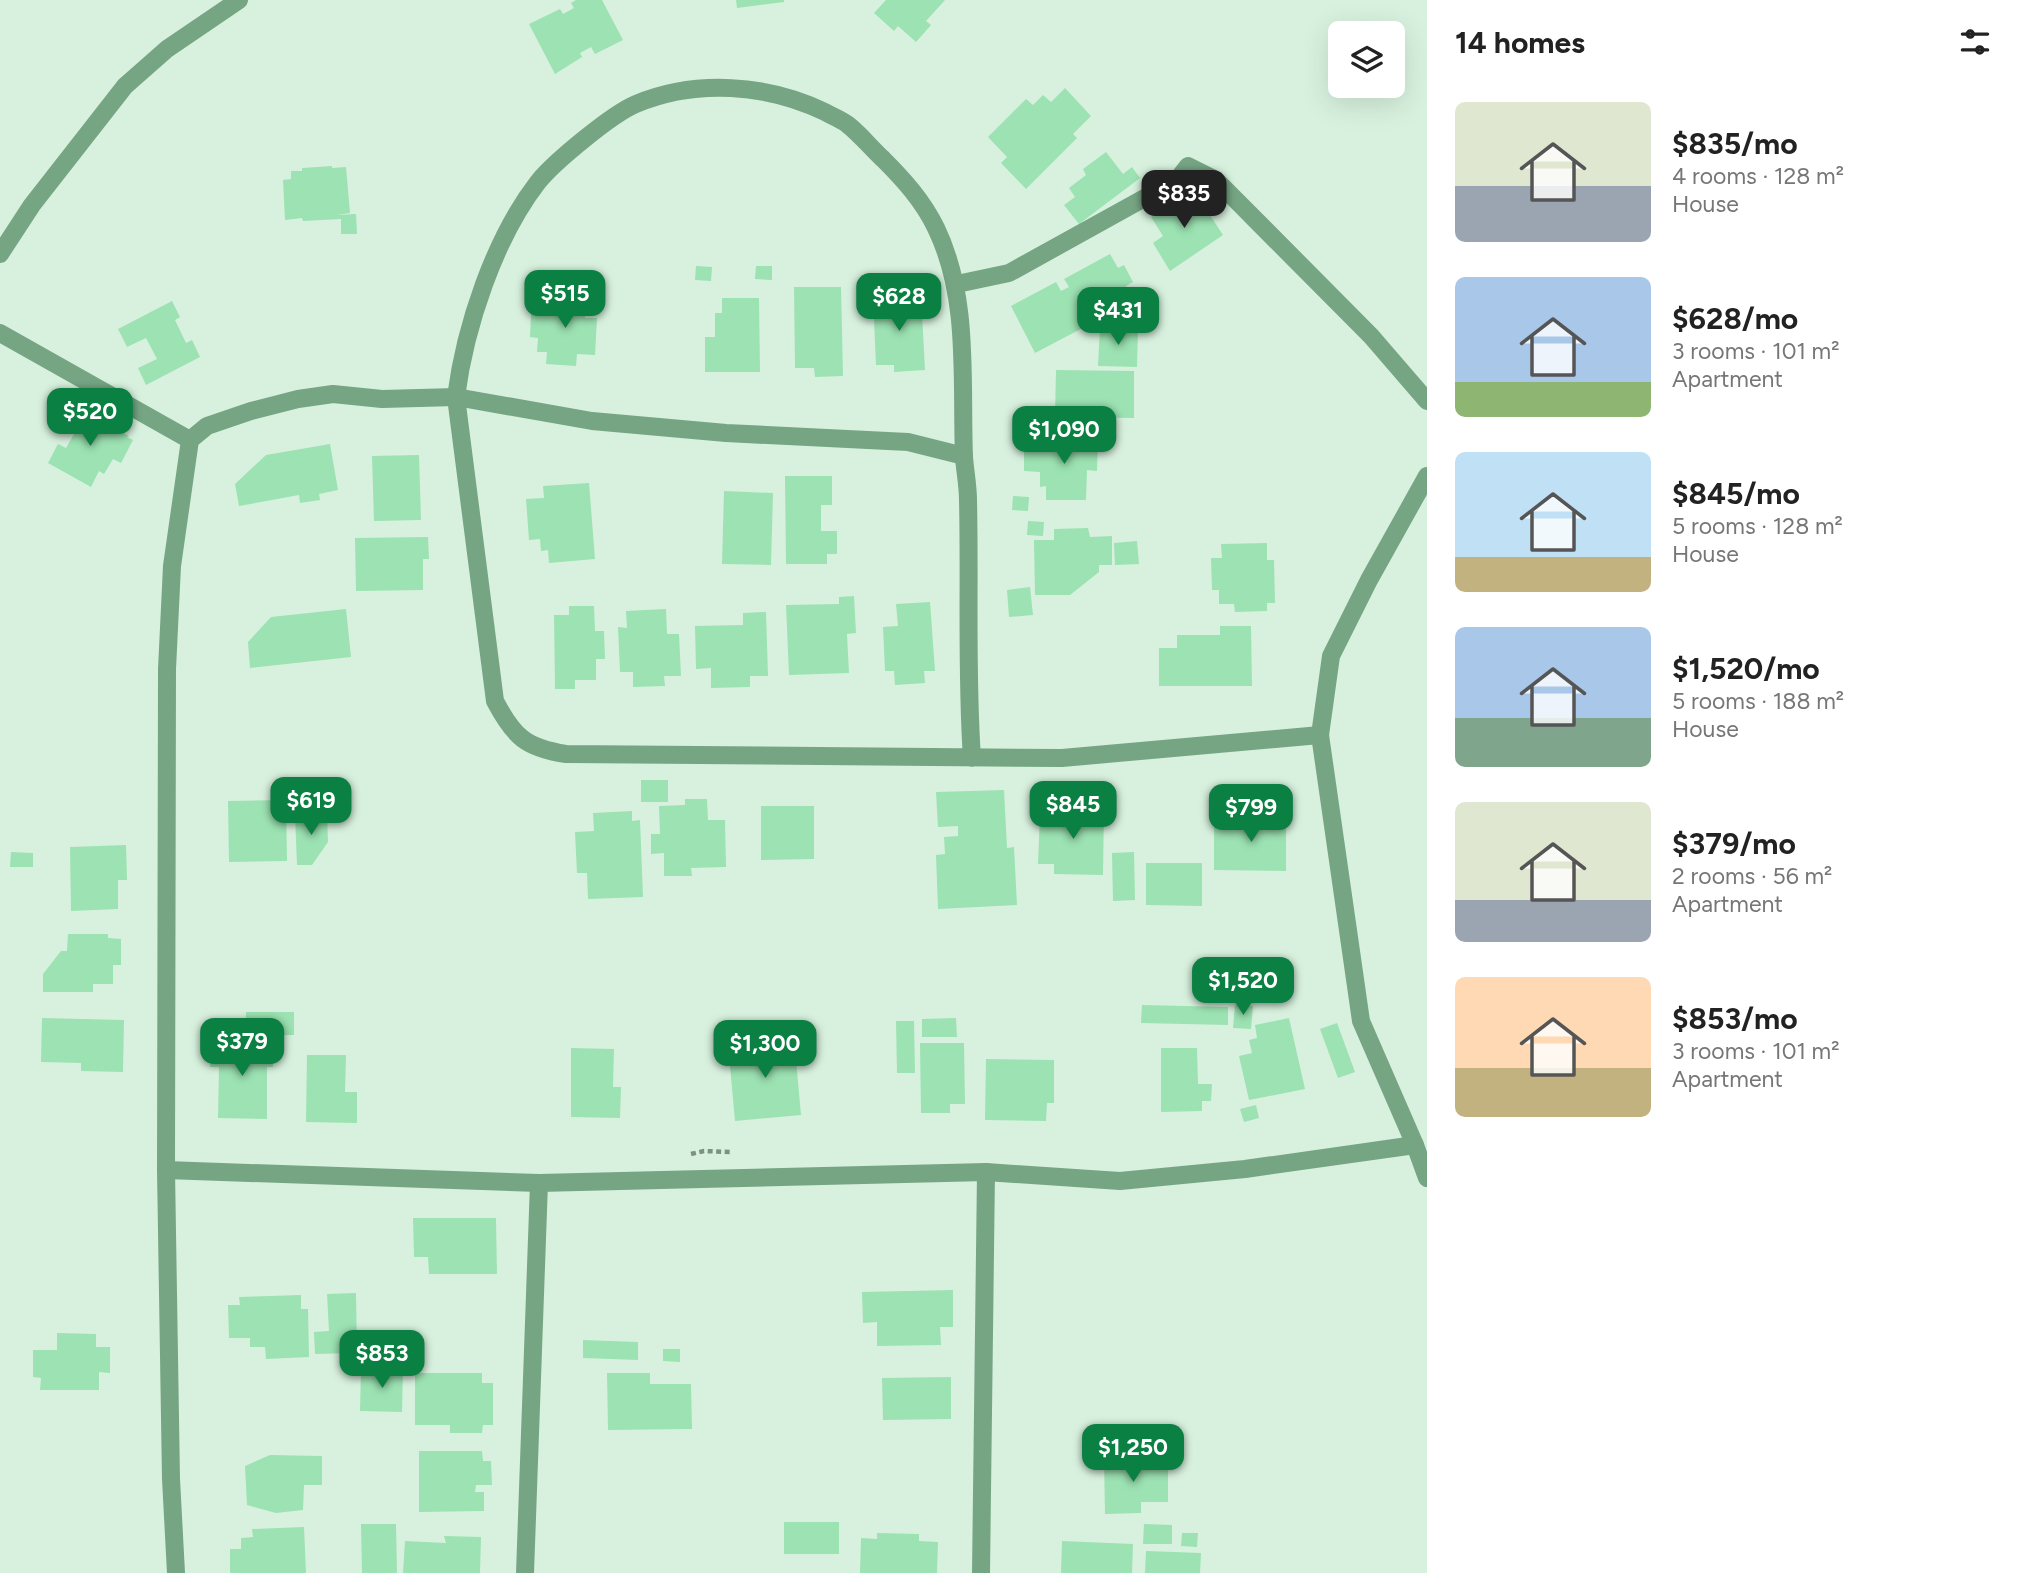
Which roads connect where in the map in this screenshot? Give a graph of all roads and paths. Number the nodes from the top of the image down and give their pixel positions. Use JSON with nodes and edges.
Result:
{"nodes":[{"id":1,"x":239,"y":0,"type":"edge"},
{"id":2,"x":0,"y":254,"type":"edge"},
{"id":3,"x":957,"y":284,"type":"junction"},
{"id":4,"x":0,"y":333,"type":"edge"},
{"id":5,"x":456,"y":397,"type":"junction"},
{"id":6,"x":1427,"y":401,"type":"edge"},
{"id":7,"x":190,"y":440,"type":"junction"},
{"id":8,"x":964,"y":456,"type":"junction"},
{"id":9,"x":1427,"y":476,"type":"edge"},
{"id":10,"x":1320,"y":735,"type":"junction"},
{"id":11,"x":971,"y":758,"type":"junction"},
{"id":12,"x":1415,"y":1145,"type":"junction"},
{"id":13,"x":166,"y":1170,"type":"junction"},
{"id":14,"x":986,"y":1172,"type":"junction"},
{"id":15,"x":1427,"y":1178,"type":"edge"},
{"id":16,"x":540,"y":1183,"type":"junction"},
{"id":17,"x":176,"y":1573,"type":"edge"},
{"id":18,"x":525,"y":1573,"type":"edge"},
{"id":19,"x":981,"y":1573,"type":"edge"}],
"edges":[{"from":1,"to":2,"type":"street"},
{"from":3,"to":5,"type":"street"},
{"from":3,"to":6,"type":"street"},
{"from":3,"to":8,"type":"street"},
{"from":4,"to":7,"type":"street"},
{"from":5,"to":7,"type":"street"},
{"from":5,"to":8,"type":"street"},
{"from":5,"to":11,"type":"street"},
{"from":7,"to":13,"type":"street"},
{"from":8,"to":11,"type":"street"},
{"from":9,"to":10,"type":"street"},
{"from":10,"to":11,"type":"street"},
{"from":10,"to":12,"type":"street"},
{"from":12,"to":14,"type":"street"},
{"from":12,"to":15,"type":"street"},
{"from":13,"to":16,"type":"street"},
{"from":13,"to":17,"type":"street"},
{"from":14,"to":16,"type":"street"},
{"from":14,"to":19,"type":"street"},
{"from":16,"to":18,"type":"street"}]}
